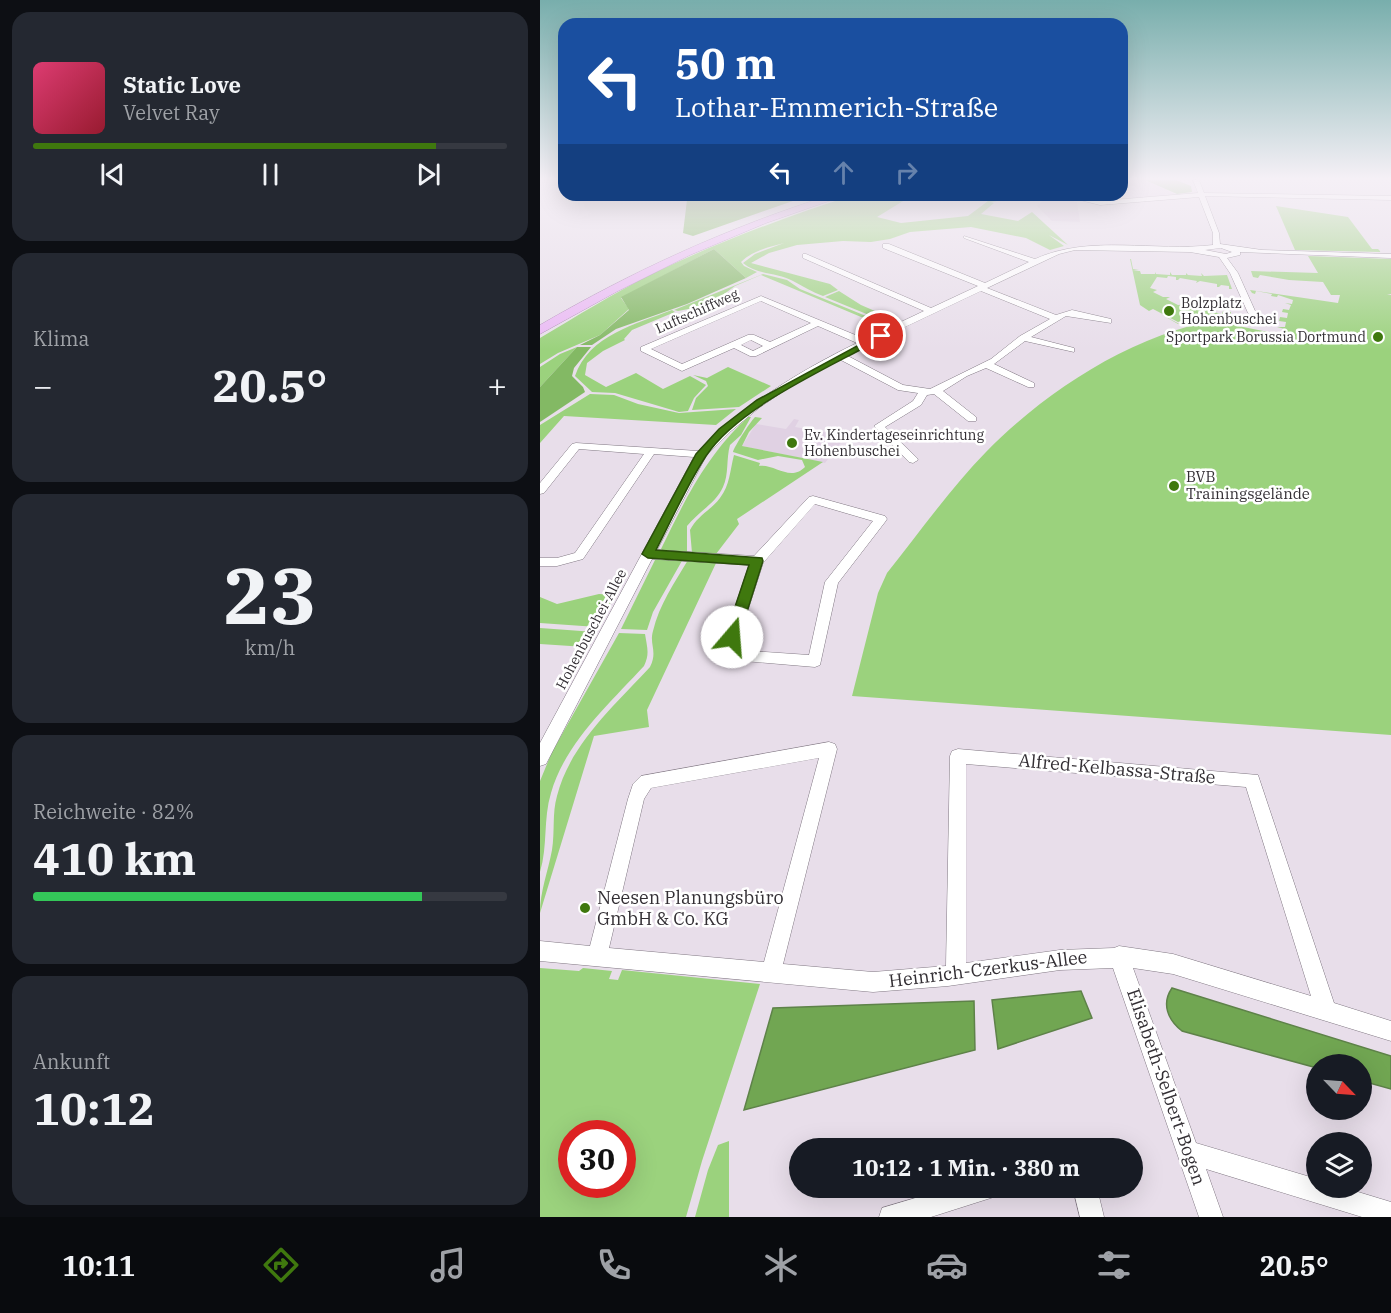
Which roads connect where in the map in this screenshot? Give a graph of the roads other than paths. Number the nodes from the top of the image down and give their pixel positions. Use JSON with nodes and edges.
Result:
{"nodes":[{"id":1,"x":711,"y":237,"type":"edge"},
{"id":2,"x":724,"y":237,"type":"edge"},
{"id":3,"x":966,"y":237,"type":"dead end"},
{"id":4,"x":1216,"y":237,"type":"edge"},
{"id":5,"x":1219,"y":237,"type":"edge"},
{"id":6,"x":886,"y":246,"type":"dead end"},
{"id":7,"x":1216,"y":251,"type":"junction"},
{"id":8,"x":1233,"y":252,"type":"junction"},
{"id":9,"x":806,"y":256,"type":"dead end"},
{"id":10,"x":1391,"y":256,"type":"edge"},
{"id":11,"x":1035,"y":261,"type":"junction"},
{"id":12,"x":1234,"y":273,"type":"junction"},
{"id":13,"x":983,"y":287,"type":"junction"},
{"id":14,"x":931,"y":311,"type":"junction"},
{"id":15,"x":1252,"y":313,"type":"dead end"},
{"id":16,"x":1055,"y":318,"type":"junction"},
{"id":17,"x":540,"y":321,"type":"edge"},
{"id":18,"x":1108,"y":321,"type":"dead end"},
{"id":19,"x":818,"y":323,"type":"junction"},
{"id":20,"x":540,"y":330,"type":"edge"},
{"id":21,"x":1023,"y":338,"type":"junction"},
{"id":22,"x":866,"y":343,"type":"junction"},
{"id":23,"x":734,"y":345,"type":"junction"},
{"id":24,"x":770,"y":346,"type":"junction"},
{"id":25,"x":1071,"y":350,"type":"dead end"},
{"id":26,"x":840,"y":357,"type":"junction"},
{"id":27,"x":988,"y":364,"type":"junction"},
{"id":28,"x":1030,"y":385,"type":"dead end"},
{"id":29,"x":937,"y":391,"type":"junction"},
{"id":30,"x":923,"y":393,"type":"junction"},
{"id":31,"x":972,"y":419,"type":"dead end"},
{"id":32,"x":650,"y":452,"type":"junction"},
{"id":33,"x":701,"y":454,"type":"junction"},
{"id":34,"x":914,"y":460,"type":"dead end"},
{"id":35,"x":540,"y":490,"type":"edge"},
{"id":36,"x":648,"y":554,"type":"junction"},
{"id":37,"x":757,"y":561,"type":"junction"},
{"id":38,"x":540,"y":562,"type":"edge"},
{"id":39,"x":540,"y":759,"type":"edge"},
{"id":40,"x":540,"y":951,"type":"edge"},
{"id":41,"x":1119,"y":956,"type":"junction"},
{"id":42,"x":597,"y":957,"type":"junction"},
{"id":43,"x":771,"y":972,"type":"junction"},
{"id":44,"x":956,"y":974,"type":"junction"},
{"id":45,"x":1326,"y":1011,"type":"junction"},
{"id":46,"x":1391,"y":1031,"type":"edge"},
{"id":47,"x":1189,"y":1152,"type":"junction"},
{"id":48,"x":955,"y":1198,"type":"edge"},
{"id":49,"x":1087,"y":1198,"type":"edge"},
{"id":50,"x":1391,"y":1214,"type":"edge"},
{"id":51,"x":891,"y":1217,"type":"edge"},
{"id":52,"x":1092,"y":1217,"type":"edge"},
{"id":53,"x":1211,"y":1217,"type":"edge"}],
"edges":[{"from":1,"to":17,"type":"highway"},
{"from":2,"to":20,"type":"highway"},
{"from":3,"to":11,"type":"street"},
{"from":4,"to":7,"type":"street"},
{"from":5,"to":8,"type":"street"},
{"from":6,"to":13,"type":"street"},
{"from":7,"to":8,"type":"street","name":"Hohenbuschei-Allee"},
{"from":7,"to":11,"type":"street","name":"Hohenbuschei-Allee"},
{"from":7,"to":12,"type":"street"},
{"from":8,"to":10,"type":"street","name":"Hohenbuschei-Allee"},
{"from":8,"to":12,"type":"street"},
{"from":9,"to":14,"type":"street"},
{"from":11,"to":13,"type":"street","name":"Hohenbuschei-Allee"},
{"from":12,"to":15,"type":"street"},
{"from":13,"to":14,"type":"street","name":"Hohenbuschei-Allee"},
{"from":13,"to":16,"type":"street"},
{"from":14,"to":22,"type":"street","name":"Hohenbuschei-Allee"},
{"from":16,"to":18,"type":"street"},
{"from":16,"to":21,"type":"street"},
{"from":19,"to":22,"type":"street","name":"Luftschiffweg"},
{"from":19,"to":23,"type":"street","name":"Luftschiffweg"},
{"from":19,"to":24,"type":"street"},
{"from":21,"to":25,"type":"street"},
{"from":21,"to":27,"type":"street"},
{"from":22,"to":26,"type":"street","name":"Hohenbuschei-Allee"},
{"from":23,"to":24,"type":"street","name":"Luftschiffweg"},
{"from":23,"to":24,"type":"street"},
{"from":26,"to":30,"type":"street"},
{"from":26,"to":33,"type":"street","name":"Hohenbuschei-Allee"},
{"from":27,"to":28,"type":"street"},
{"from":27,"to":29,"type":"street"},
{"from":29,"to":30,"type":"street"},
{"from":29,"to":31,"type":"street"},
{"from":30,"to":34,"type":"street"},
{"from":32,"to":33,"type":"street"},
{"from":32,"to":35,"type":"street"},
{"from":32,"to":38,"type":"street"},
{"from":33,"to":36,"type":"street","name":"Hohenbuschei-Allee"},
{"from":36,"to":37,"type":"street"},
{"from":36,"to":39,"type":"street","name":"Hohenbuschei-Allee"},
{"from":37,"to":37,"type":"street"},
{"from":40,"to":42,"type":"street","name":"Heinrich-Czerkus-Allee"},
{"from":41,"to":44,"type":"street","name":"Heinrich-Czerkus-Allee"},
{"from":41,"to":45,"type":"street","name":"Heinrich-Czerkus-Allee"},
{"from":41,"to":47,"type":"street","name":"Elisabeth-Selbert-Bogen"},
{"from":42,"to":43,"type":"street","name":"Heinrich-Czerkus-Allee"},
{"from":42,"to":43,"type":"street"},
{"from":43,"to":44,"type":"street","name":"Heinrich-Czerkus-Allee"},
{"from":44,"to":45,"type":"street","name":"Alfred-Kelbassa-Straße"},
{"from":45,"to":46,"type":"street","name":"Heinrich-Czerkus-Allee"},
{"from":47,"to":50,"type":"street"},
{"from":47,"to":53,"type":"street","name":"Elisabeth-Selbert-Bogen"},
{"from":48,"to":51,"type":"street"},
{"from":49,"to":52,"type":"street"}]}
